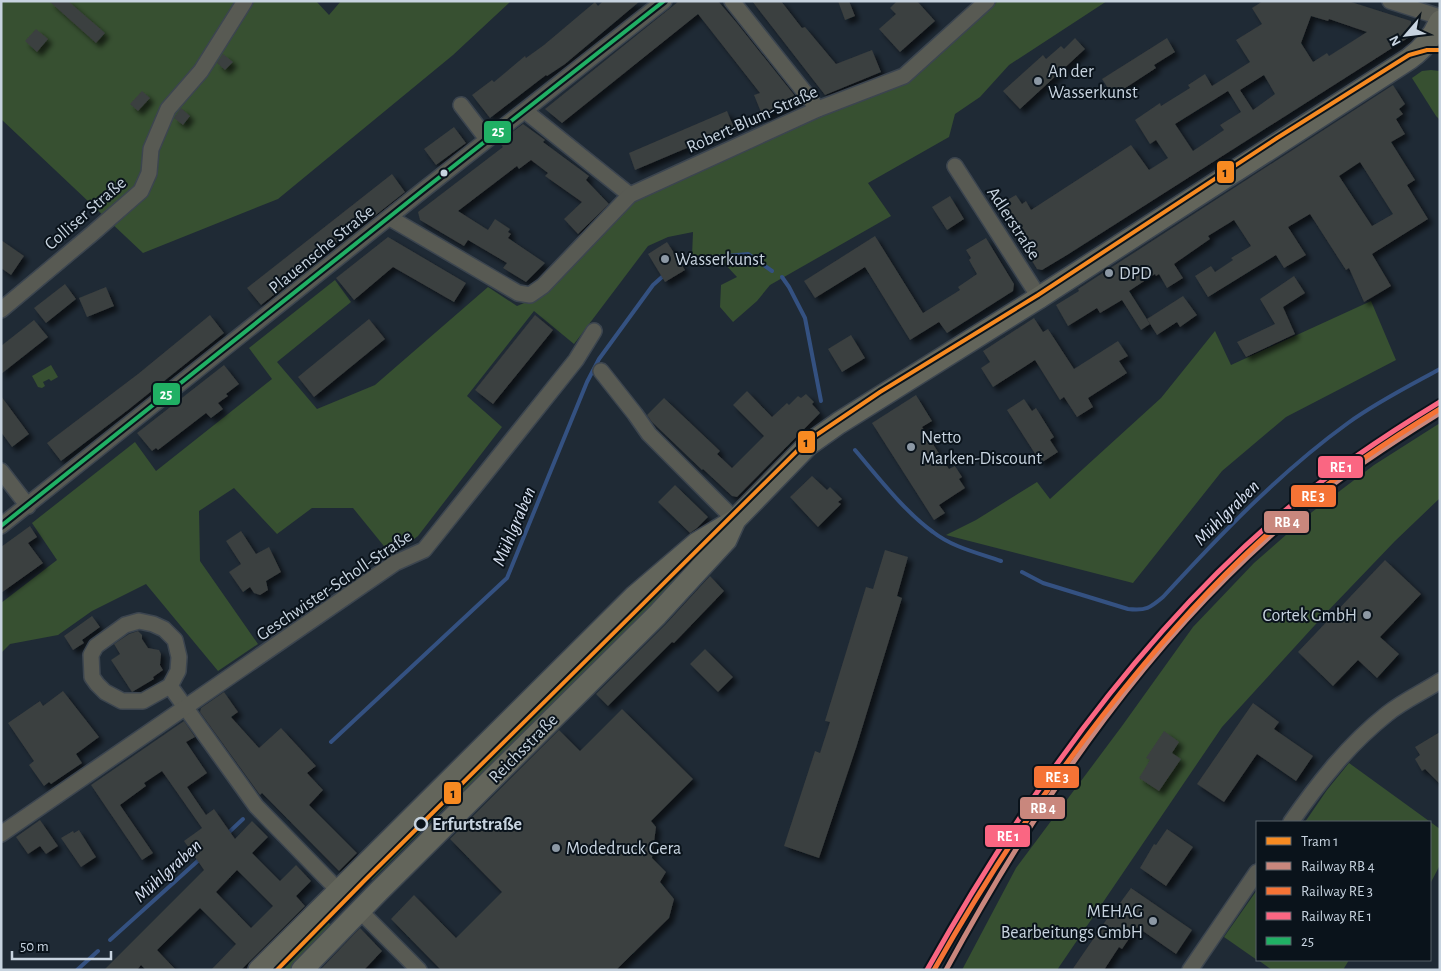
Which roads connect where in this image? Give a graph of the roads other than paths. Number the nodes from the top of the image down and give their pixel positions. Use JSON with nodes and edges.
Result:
{"nodes":[{"id":1,"x":245,"y":1,"type":"edge"},
{"id":2,"x":664,"y":1,"type":"edge"},
{"id":3,"x":732,"y":1,"type":"edge"},
{"id":4,"x":987,"y":1,"type":"edge"},
{"id":5,"x":1390,"y":1,"type":"edge"},
{"id":6,"x":1440,"y":17,"type":"edge"},
{"id":7,"x":1440,"y":21,"type":"edge"},
{"id":8,"x":1440,"y":44,"type":"edge"},
{"id":9,"x":1419,"y":52,"type":"junction"},
{"id":10,"x":461,"y":105,"type":"dead end"},
{"id":11,"x":818,"y":109,"type":"junction"},
{"id":12,"x":525,"y":112,"type":"junction"},
{"id":13,"x":487,"y":140,"type":"junction"},
{"id":14,"x":955,"y":166,"type":"dead end"},
{"id":15,"x":630,"y":195,"type":"junction"},
{"id":16,"x":390,"y":218,"type":"junction"},
{"id":17,"x":1040,"y":298,"type":"junction"},
{"id":18,"x":1,"y":310,"type":"edge"},
{"id":19,"x":594,"y":331,"type":"dead end"},
{"id":20,"x":601,"y":371,"type":"dead end"},
{"id":21,"x":1,"y":471,"type":"edge"},
{"id":22,"x":28,"y":506,"type":"junction"},
{"id":23,"x":735,"y":520,"type":"junction"},
{"id":24,"x":1,"y":526,"type":"edge"},
{"id":25,"x":1440,"y":682,"type":"edge"},
{"id":26,"x":170,"y":686,"type":"junction"},
{"id":27,"x":186,"y":708,"type":"junction"},
{"id":28,"x":1292,"y":821,"type":"edge"},
{"id":29,"x":1,"y":834,"type":"edge"},
{"id":30,"x":1256,"y":873,"type":"edge"},
{"id":31,"x":338,"y":890,"type":"junction"},
{"id":32,"x":360,"y":911,"type":"junction"},
{"id":33,"x":259,"y":970,"type":"edge"},
{"id":34,"x":302,"y":970,"type":"edge"},
{"id":35,"x":419,"y":970,"type":"edge"},
{"id":36,"x":1190,"y":970,"type":"edge"}],
"edges":[{"from":1,"to":18,"type":"street","name":"Colliser Straße"},
{"from":2,"to":12,"type":"street","name":"Plauensche Straße"},
{"from":3,"to":11,"type":"street"},
{"from":4,"to":11,"type":"street","name":"Robert-Blum-Straße"},
{"from":5,"to":6,"type":"street"},
{"from":7,"to":9,"type":"main road"},
{"from":8,"to":9,"type":"main road"},
{"from":9,"to":17,"type":"main road","name":"Reichsstraße"},
{"from":10,"to":13,"type":"street"},
{"from":11,"to":15,"type":"street","name":"Robert-Blum-Straße"},
{"from":12,"to":13,"type":"street","name":"Plauensche Straße"},
{"from":12,"to":15,"type":"street"},
{"from":13,"to":16,"type":"street","name":"Plauensche Straße"},
{"from":14,"to":17,"type":"street","name":"Adlerstraße"},
{"from":15,"to":16,"type":"street","name":"Robert-Blum-Straße"},
{"from":16,"to":22,"type":"street","name":"Plauensche Straße"},
{"from":17,"to":23,"type":"main road","name":"Reichsstraße"},
{"from":19,"to":27,"type":"street","name":"Geschwister-Scholl-Straße"},
{"from":20,"to":23,"type":"street"},
{"from":21,"to":22,"type":"street"},
{"from":22,"to":24,"type":"street","name":"Plauensche Straße"},
{"from":23,"to":31,"type":"main road","name":"Reichsstraße"},
{"from":23,"to":32,"type":"main road","name":"Reichsstraße"},
{"from":25,"to":28,"type":"street"},
{"from":26,"to":26,"type":"street"},
{"from":26,"to":27,"type":"street"},
{"from":27,"to":29,"type":"street","name":"Geschwister-Scholl-Straße"},
{"from":27,"to":31,"type":"street"},
{"from":30,"to":36,"type":"street"},
{"from":31,"to":32,"type":"main road"},
{"from":31,"to":33,"type":"main road","name":"Reichsstraße"},
{"from":32,"to":34,"type":"main road","name":"Reichsstraße"},
{"from":32,"to":35,"type":"street"}]}
